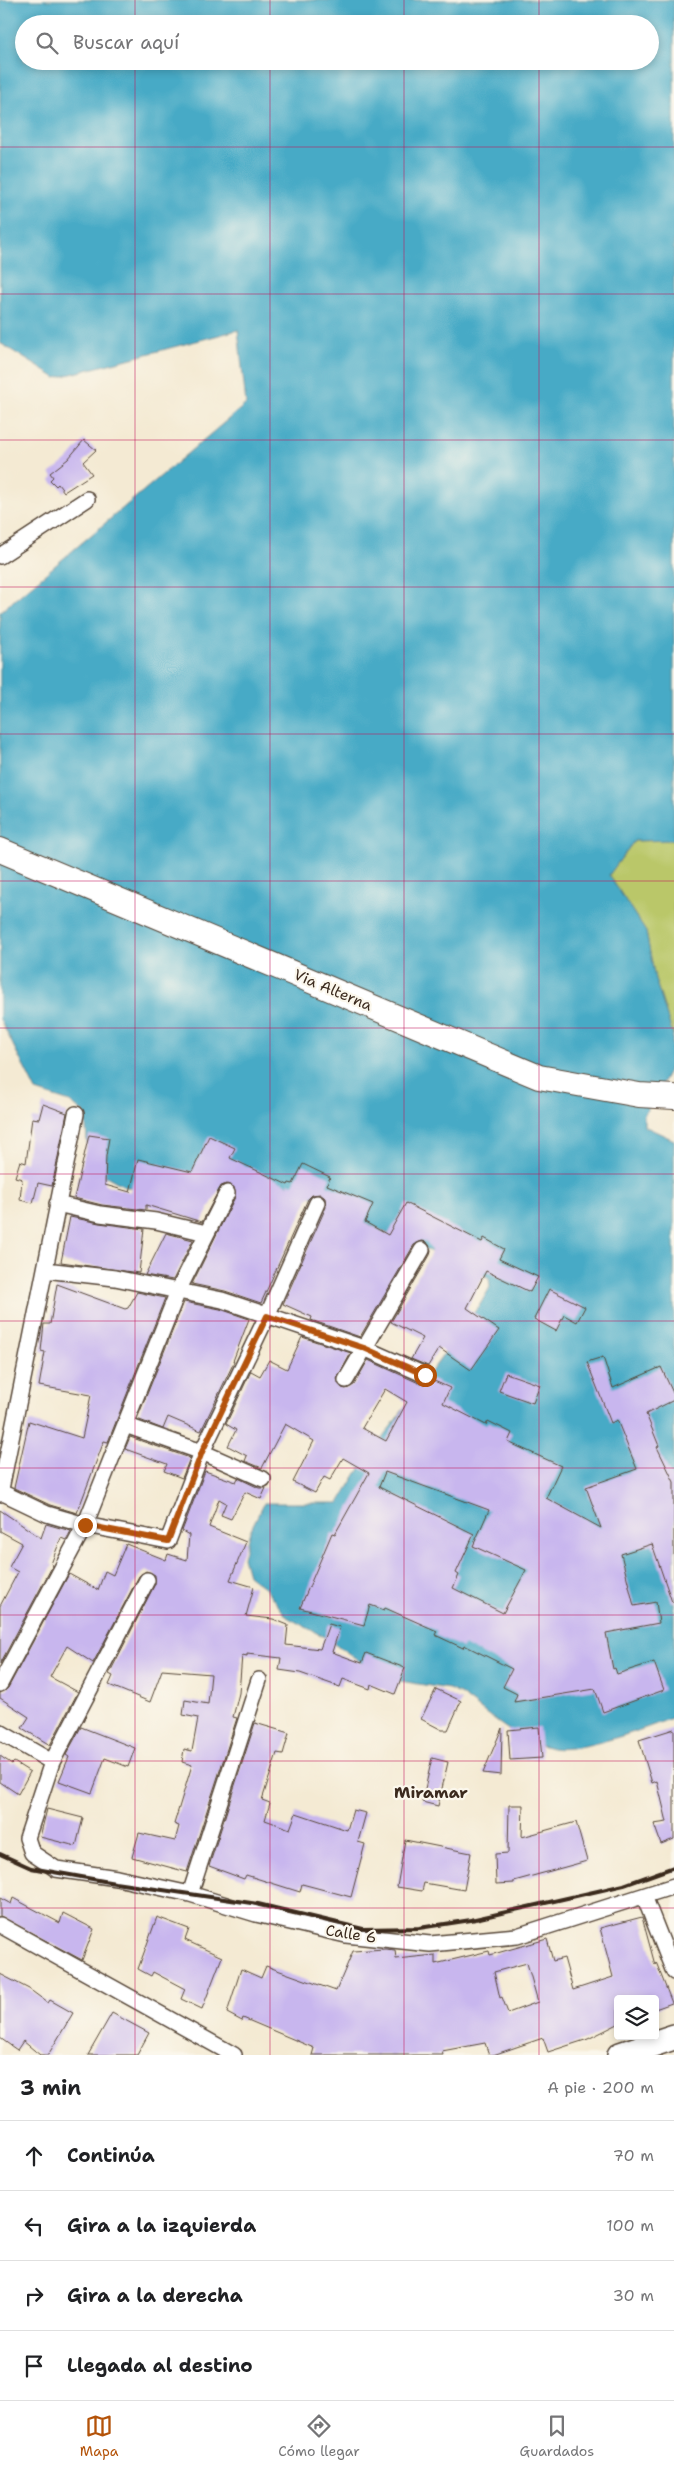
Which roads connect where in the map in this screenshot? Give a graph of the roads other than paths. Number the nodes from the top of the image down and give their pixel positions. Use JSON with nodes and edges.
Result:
{"nodes":[{"id":1,"x":87,"y":499,"type":"dead end"},
{"id":2,"x":0,"y":556,"type":"edge"},
{"id":3,"x":0,"y":850,"type":"edge"},
{"id":4,"x":674,"y":1097,"type":"edge"},
{"id":5,"x":76,"y":1114,"type":"dead end"},
{"id":6,"x":227,"y":1194,"type":"dead end"},
{"id":7,"x":317,"y":1203,"type":"dead end"},
{"id":8,"x":57,"y":1204,"type":"junction"},
{"id":9,"x":206,"y":1234,"type":"junction"},
{"id":10,"x":422,"y":1250,"type":"dead end"},
{"id":11,"x":45,"y":1270,"type":"junction"},
{"id":12,"x":178,"y":1291,"type":"junction"},
{"id":13,"x":267,"y":1316,"type":"junction"},
{"id":14,"x":364,"y":1348,"type":"junction"},
{"id":15,"x":425,"y":1375,"type":"dead end"},
{"id":16,"x":346,"y":1380,"type":"dead end"},
{"id":17,"x":125,"y":1425,"type":"junction"},
{"id":18,"x":202,"y":1452,"type":"junction"},
{"id":19,"x":263,"y":1479,"type":"dead end"},
{"id":20,"x":0,"y":1493,"type":"edge"},
{"id":21,"x":85,"y":1525,"type":"junction"},
{"id":22,"x":147,"y":1580,"type":"dead end"},
{"id":23,"x":260,"y":1680,"type":"dead end"},
{"id":24,"x":0,"y":1684,"type":"edge"},
{"id":25,"x":0,"y":1732,"type":"edge"},
{"id":26,"x":52,"y":1762,"type":"junction"},
{"id":27,"x":674,"y":1886,"type":"edge"},
{"id":28,"x":190,"y":1894,"type":"junction"},
{"id":29,"x":644,"y":1896,"type":"junction"},
{"id":30,"x":0,"y":1924,"type":"edge"},
{"id":31,"x":674,"y":1972,"type":"edge"},
{"id":32,"x":674,"y":2037,"type":"edge"},
{"id":33,"x":234,"y":2055,"type":"edge"},
{"id":34,"x":620,"y":2055,"type":"edge"}],
"edges":[{"from":1,"to":2,"type":"street"},
{"from":3,"to":4,"type":"main road","name":"Via Alterna"},
{"from":5,"to":8,"type":"street"},
{"from":6,"to":9,"type":"street"},
{"from":7,"to":13,"type":"street"},
{"from":8,"to":9,"type":"street"},
{"from":8,"to":11,"type":"street"},
{"from":9,"to":12,"type":"street"},
{"from":10,"to":14,"type":"street"},
{"from":11,"to":12,"type":"street"},
{"from":11,"to":20,"type":"street"},
{"from":12,"to":13,"type":"street"},
{"from":12,"to":17,"type":"street"},
{"from":13,"to":14,"type":"street"},
{"from":13,"to":18,"type":"street"},
{"from":14,"to":15,"type":"street"},
{"from":14,"to":16,"type":"street"},
{"from":17,"to":18,"type":"street"},
{"from":17,"to":21,"type":"street"},
{"from":18,"to":19,"type":"street"},
{"from":18,"to":21,"type":"street"},
{"from":20,"to":21,"type":"street"},
{"from":21,"to":24,"type":"street"},
{"from":22,"to":26,"type":"street"},
{"from":23,"to":28,"type":"street"},
{"from":25,"to":26,"type":"street"},
{"from":26,"to":28,"type":"street","name":"Calle 6"},
{"from":27,"to":29,"type":"street","name":"Calle 6"},
{"from":28,"to":29,"type":"street","name":"Calle 6"},
{"from":29,"to":31,"type":"street"},
{"from":30,"to":33,"type":"street"},
{"from":32,"to":34,"type":"highway"}]}
